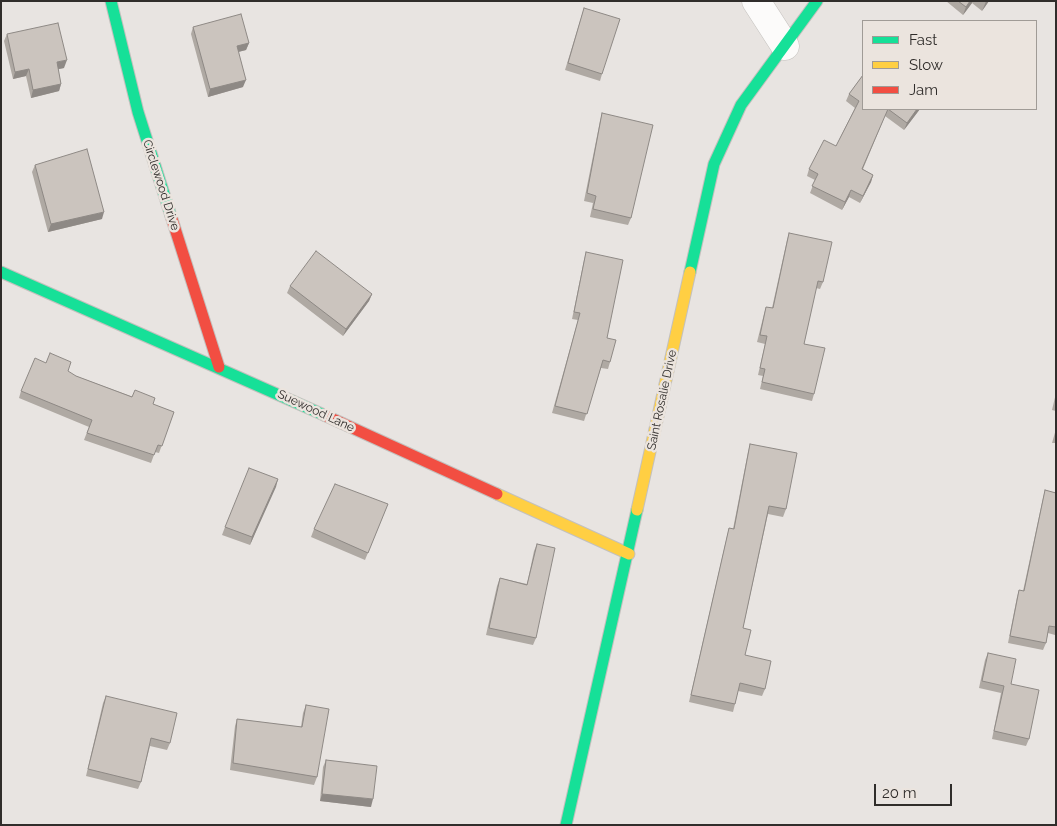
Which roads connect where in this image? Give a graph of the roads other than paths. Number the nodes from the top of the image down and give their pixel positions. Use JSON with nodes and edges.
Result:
{"nodes":[{"id":1,"x":111,"y":1,"type":"edge"},
{"id":2,"x":756,"y":1,"type":"edge"},
{"id":3,"x":817,"y":1,"type":"edge"},
{"id":4,"x":785,"y":46,"type":"junction"},
{"id":5,"x":1,"y":272,"type":"edge"},
{"id":6,"x":219,"y":367,"type":"junction"},
{"id":7,"x":628,"y":554,"type":"junction"},
{"id":8,"x":566,"y":825,"type":"edge"}],
"edges":[{"from":1,"to":6,"type":"street","name":"Circlewood Drive"},
{"from":2,"to":4,"type":"street"},
{"from":3,"to":4,"type":"street","name":"Saint Rosalie Drive"},
{"from":4,"to":7,"type":"street","name":"Saint Rosalie Drive"},
{"from":5,"to":6,"type":"street","name":"Suewood Lane"},
{"from":6,"to":7,"type":"street","name":"Suewood Lane"},
{"from":7,"to":8,"type":"street","name":"Saint Rosalie Drive"}]}
